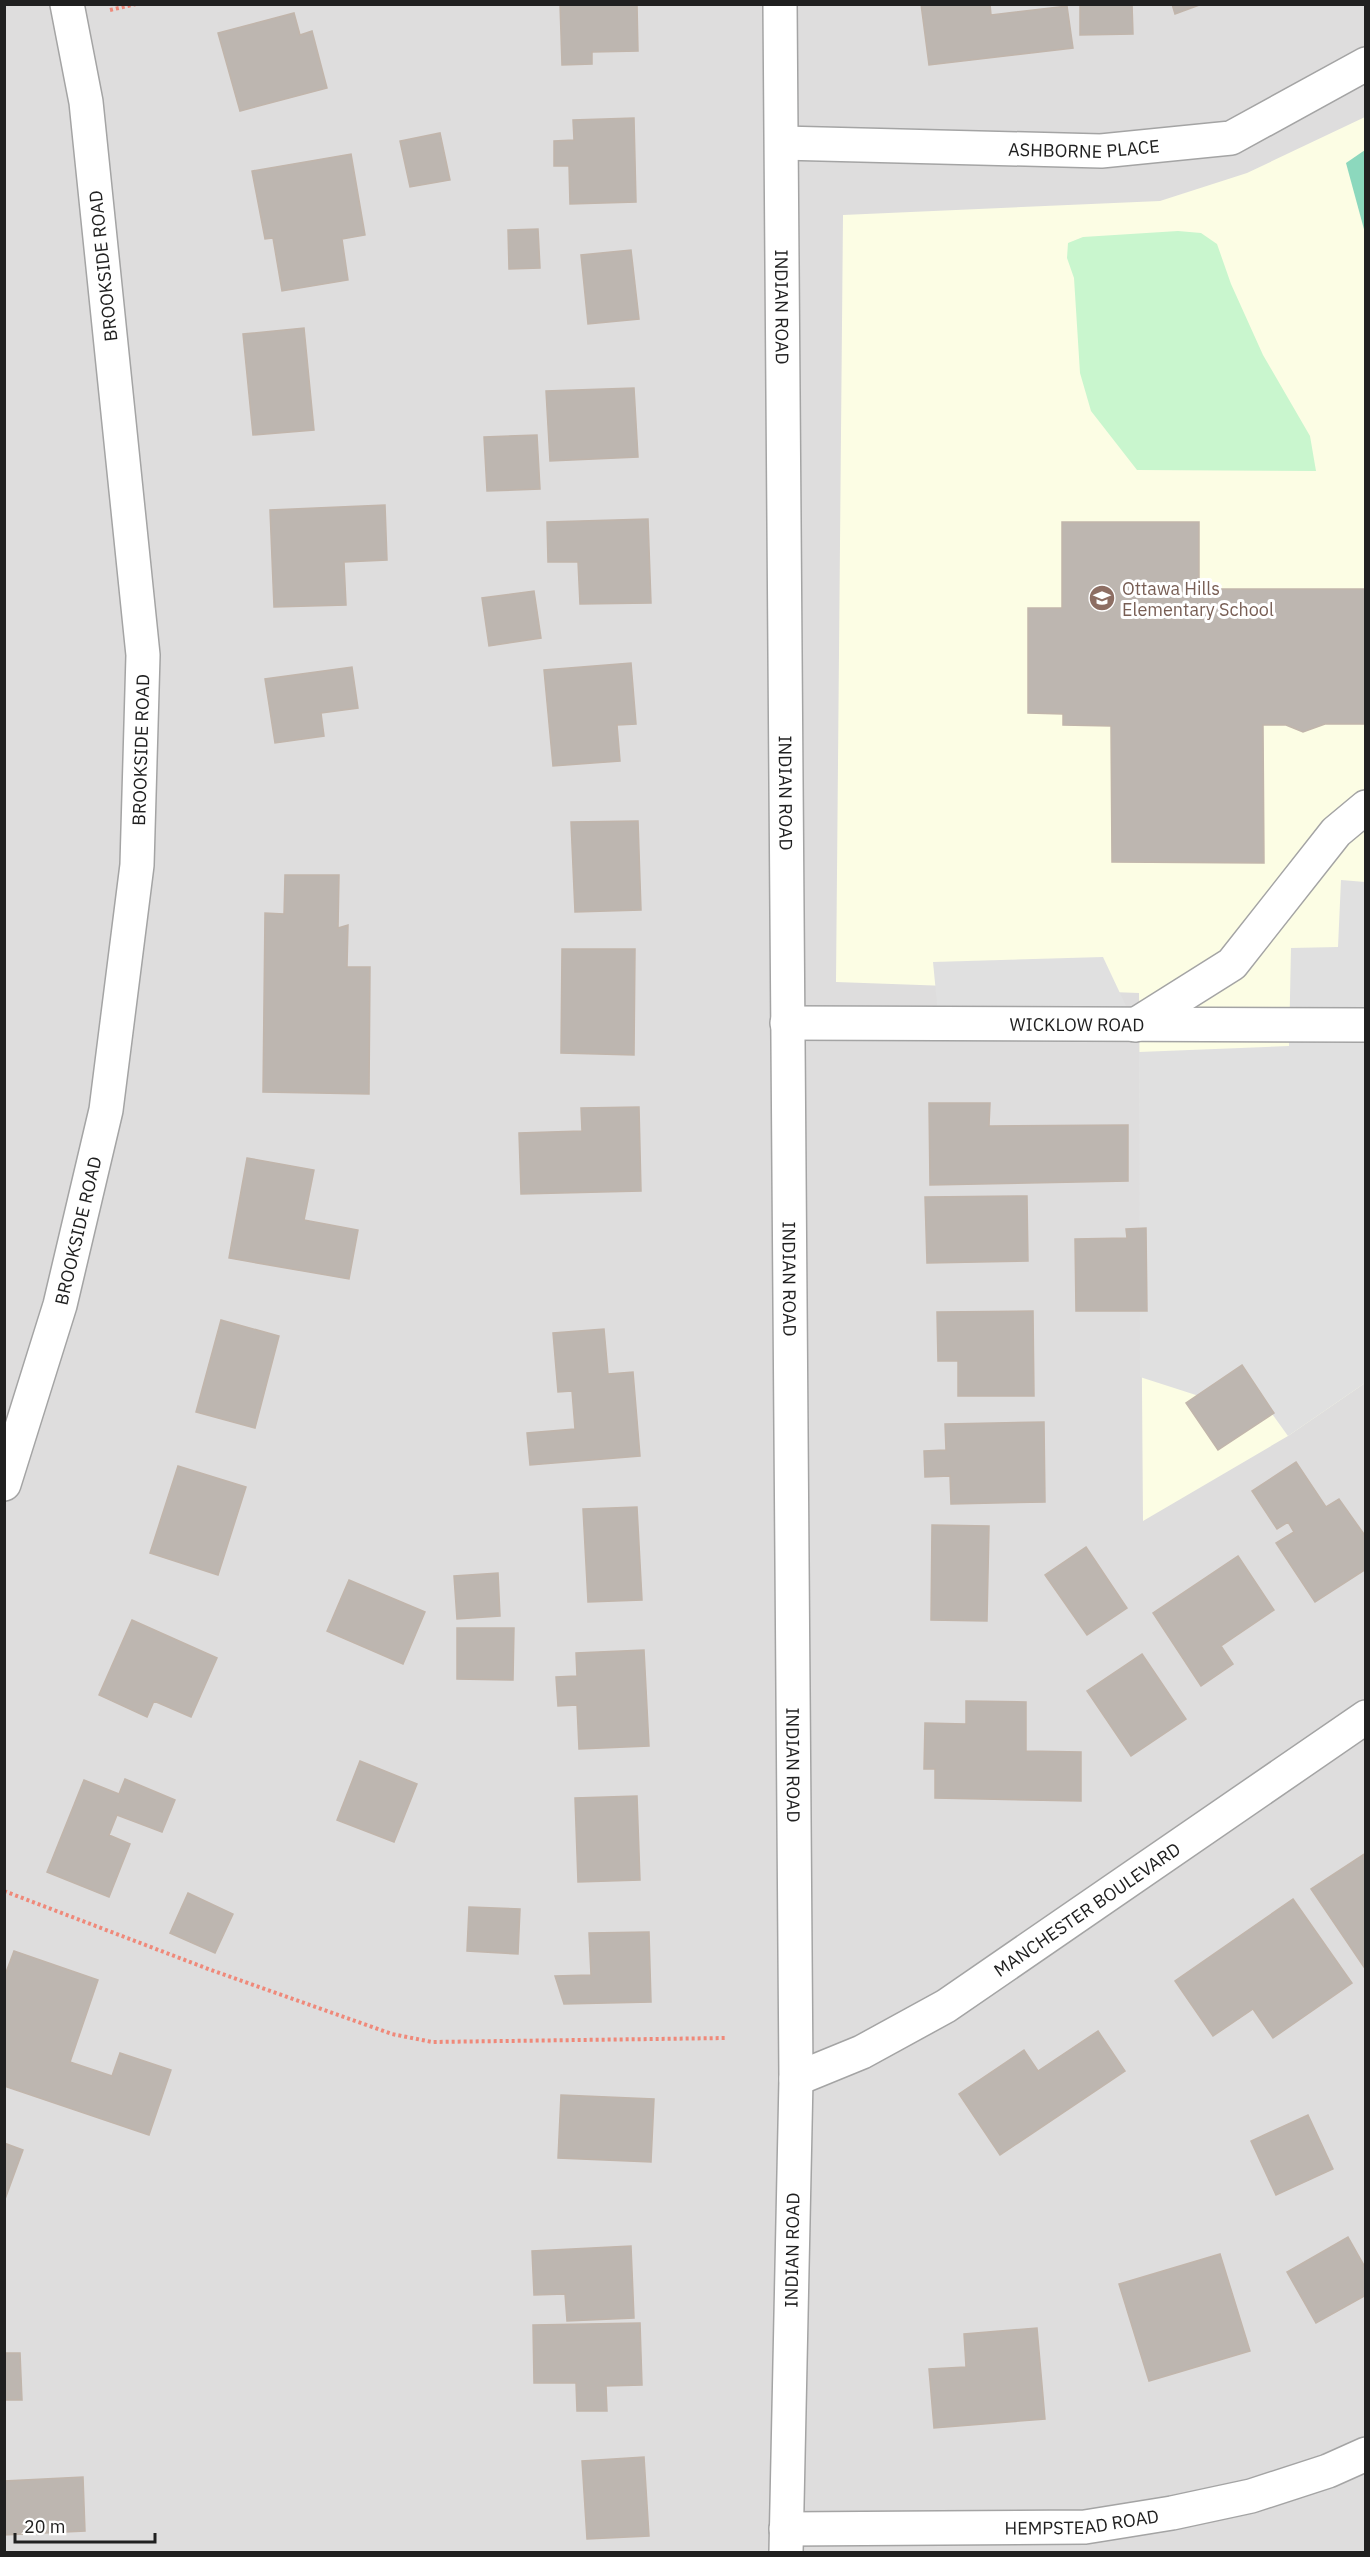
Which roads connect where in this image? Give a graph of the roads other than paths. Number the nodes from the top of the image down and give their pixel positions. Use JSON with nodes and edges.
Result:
{"nodes":[{"id":1,"x":67,"y":4,"type":"edge"},
{"id":2,"x":780,"y":4,"type":"edge"},
{"id":3,"x":1365,"y":64,"type":"edge"},
{"id":4,"x":782,"y":142,"type":"junction"},
{"id":5,"x":1365,"y":807,"type":"edge"},
{"id":6,"x":787,"y":1023,"type":"junction"},
{"id":7,"x":1135,"y":1025,"type":"junction"},
{"id":8,"x":1365,"y":1025,"type":"edge"},
{"id":9,"x":4,"y":1484,"type":"edge"},
{"id":10,"x":1365,"y":1717,"type":"edge"},
{"id":11,"x":796,"y":2079,"type":"junction"},
{"id":12,"x":1365,"y":2454,"type":"edge"},
{"id":13,"x":786,"y":2541,"type":"edge"}],
"edges":[{"from":1,"to":9,"type":"street","name":"BROOKSIDE ROAD"},
{"from":2,"to":4,"type":"street","name":"INDIAN ROAD"},
{"from":3,"to":4,"type":"street","name":"ASHBORNE PLACE"},
{"from":4,"to":6,"type":"street","name":"INDIAN ROAD"},
{"from":5,"to":7,"type":"street"},
{"from":6,"to":7,"type":"street","name":"WICKLOW ROAD"},
{"from":6,"to":11,"type":"street","name":"INDIAN ROAD"},
{"from":7,"to":8,"type":"street","name":"WICKLOW ROAD"},
{"from":10,"to":11,"type":"street","name":"MANCHESTER BOULEVARD"},
{"from":11,"to":13,"type":"street","name":"INDIAN ROAD"},
{"from":12,"to":13,"type":"street","name":"HEMPSTEAD ROAD"}]}
